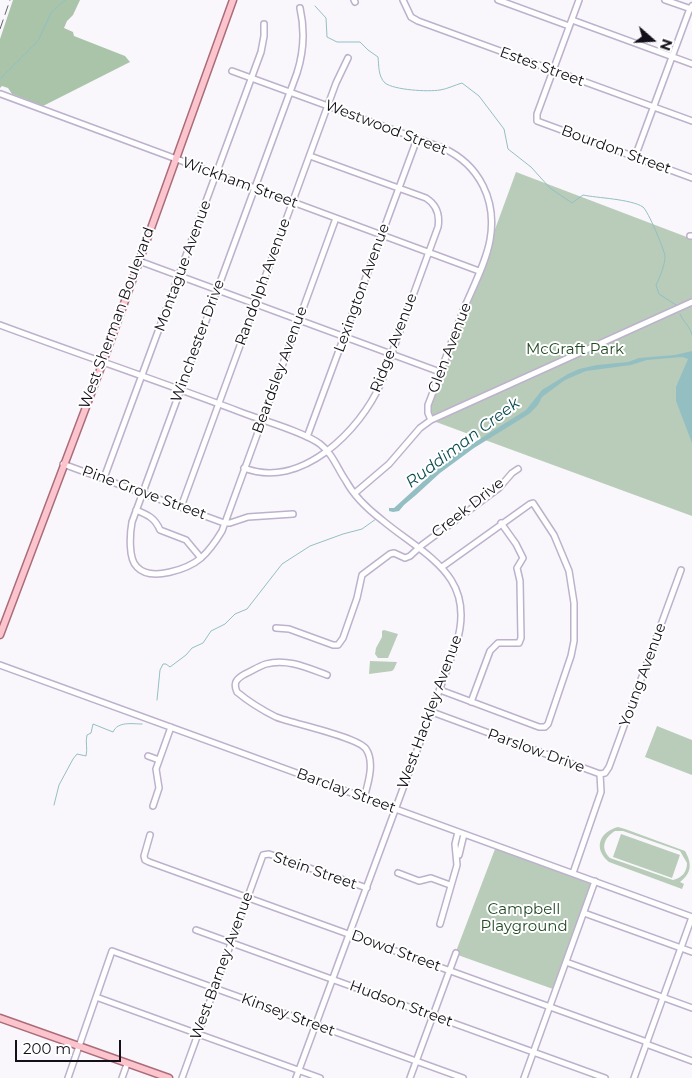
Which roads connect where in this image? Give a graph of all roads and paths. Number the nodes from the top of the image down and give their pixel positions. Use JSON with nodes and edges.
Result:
{"nodes":[{"id":1,"x":233,"y":0,"type":"edge"},
{"id":2,"x":403,"y":0,"type":"edge"},
{"id":3,"x":498,"y":0,"type":"edge"},
{"id":4,"x":579,"y":0,"type":"edge"},
{"id":5,"x":665,"y":0,"type":"edge"},
{"id":6,"x":300,"y":8,"type":"dead end"},
{"id":7,"x":691,"y":8,"type":"edge"},
{"id":8,"x":572,"y":20,"type":"junction"},
{"id":9,"x":264,"y":24,"type":"dead end"},
{"id":10,"x":569,"y":26,"type":"junction"},
{"id":11,"x":672,"y":57,"type":"junction"},
{"id":12,"x":348,"y":58,"type":"dead end"},
{"id":13,"x":692,"y":64,"type":"edge"},
{"id":14,"x":232,"y":71,"type":"dead end"},
{"id":15,"x":553,"y":71,"type":"junction"},
{"id":16,"x":252,"y":78,"type":"junction"},
{"id":17,"x":290,"y":92,"type":"junction"},
{"id":18,"x":1,"y":94,"type":"dead end"},
{"id":19,"x":328,"y":106,"type":"junction"},
{"id":20,"x":654,"y":107,"type":"junction"},
{"id":21,"x":692,"y":121,"type":"edge"},
{"id":22,"x":418,"y":139,"type":"junction"},
{"id":23,"x":310,"y":156,"type":"junction"},
{"id":24,"x":636,"y":157,"type":"junction"},
{"id":25,"x":175,"y":159,"type":"junction"},
{"id":26,"x":217,"y":174,"type":"junction"},
{"id":27,"x":692,"y":178,"type":"edge"},
{"id":28,"x":254,"y":188,"type":"junction"},
{"id":29,"x":399,"y":188,"type":"junction"},
{"id":30,"x":292,"y":202,"type":"junction"},
{"id":31,"x":336,"y":218,"type":"junction"},
{"id":32,"x":491,"y":233,"type":"joint"},
{"id":33,"x":382,"y":235,"type":"junction"},
{"id":34,"x":429,"y":252,"type":"junction"},
{"id":35,"x":139,"y":261,"type":"junction"},
{"id":36,"x":479,"y":271,"type":"junction"},
{"id":37,"x":179,"y":276,"type":"junction"},
{"id":38,"x":217,"y":289,"type":"junction"},
{"id":39,"x":692,"y":302,"type":"edge"},
{"id":40,"x":255,"y":303,"type":"junction"},
{"id":41,"x":299,"y":319,"type":"junction"},
{"id":42,"x":0,"y":326,"type":"edge"},
{"id":43,"x":345,"y":336,"type":"junction"},
{"id":44,"x":392,"y":354,"type":"junction"},
{"id":45,"x":102,"y":362,"type":"junction"},
{"id":46,"x":440,"y":372,"type":"junction"},
{"id":47,"x":142,"y":376,"type":"junction"},
{"id":48,"x":180,"y":390,"type":"junction"},
{"id":49,"x":218,"y":404,"type":"junction"},
{"id":50,"x":262,"y":420,"type":"junction"},
{"id":51,"x":432,"y":420,"type":"junction"},
{"id":52,"x":307,"y":437,"type":"junction"},
{"id":53,"x":327,"y":450,"type":"junction"},
{"id":54,"x":63,"y":464,"type":"junction"},
{"id":55,"x":244,"y":468,"type":"junction"},
{"id":56,"x":518,"y":469,"type":"dead end"},
{"id":57,"x":104,"y":478,"type":"junction"},
{"id":58,"x":143,"y":492,"type":"junction"},
{"id":59,"x":355,"y":493,"type":"junction"},
{"id":60,"x":181,"y":506,"type":"junction"},
{"id":61,"x":136,"y":510,"type":"junction"},
{"id":62,"x":293,"y":514,"type":"dead end"},
{"id":63,"x":224,"y":523,"type":"junction"},
{"id":64,"x":501,"y":523,"type":"junction"},
{"id":65,"x":418,"y":547,"type":"junction"},
{"id":66,"x":201,"y":558,"type":"junction"},
{"id":67,"x":442,"y":567,"type":"junction"},
{"id":68,"x":681,"y":570,"type":"dead end"},
{"id":69,"x":276,"y":628,"type":"dead end"},
{"id":70,"x":0,"y":635,"type":"edge"},
{"id":71,"x":0,"y":665,"type":"edge"},
{"id":72,"x":327,"y":675,"type":"dead end"},
{"id":73,"x":440,"y":690,"type":"junction"},
{"id":74,"x":471,"y":702,"type":"junction"},
{"id":75,"x":432,"y":712,"type":"junction"},
{"id":76,"x":171,"y":727,"type":"junction"},
{"id":77,"x":148,"y":756,"type":"dead end"},
{"id":78,"x":160,"y":760,"type":"junction"},
{"id":79,"x":600,"y":774,"type":"junction"},
{"id":80,"x":364,"y":798,"type":"junction"},
{"id":81,"x":153,"y":806,"type":"dead end"},
{"id":82,"x":395,"y":808,"type":"junction"},
{"id":83,"x":461,"y":833,"type":"junction"},
{"id":84,"x":150,"y":834,"type":"dead end"},
{"id":85,"x":263,"y":855,"type":"joint"},
{"id":86,"x":398,"y":873,"type":"dead end"},
{"id":87,"x":573,"y":873,"type":"junction"},
{"id":88,"x":595,"y":882,"type":"junction"},
{"id":89,"x":450,"y":885,"type":"junction"},
{"id":90,"x":367,"y":888,"type":"junction"},
{"id":91,"x":247,"y":898,"type":"junction"},
{"id":92,"x":584,"y":913,"type":"junction"},
{"id":93,"x":692,"y":917,"type":"edge"},
{"id":94,"x":440,"y":924,"type":"dead end"},
{"id":95,"x":196,"y":930,"type":"dead end"},
{"id":96,"x":349,"y":934,"type":"junction"},
{"id":97,"x":231,"y":942,"type":"junction"},
{"id":98,"x":680,"y":948,"type":"junction"},
{"id":99,"x":456,"y":952,"type":"dead end"},
{"id":100,"x":692,"y":952,"type":"edge"},
{"id":101,"x":566,"y":962,"type":"junction"},
{"id":102,"x":450,"y":970,"type":"junction"},
{"id":103,"x":333,"y":979,"type":"junction"},
{"id":104,"x":214,"y":988,"type":"junction"},
{"id":105,"x":96,"y":997,"type":"junction"},
{"id":106,"x":662,"y":998,"type":"junction"},
{"id":107,"x":550,"y":1007,"type":"junction"},
{"id":108,"x":692,"y":1008,"type":"edge"},
{"id":109,"x":433,"y":1016,"type":"junction"},
{"id":110,"x":0,"y":1018,"type":"edge"},
{"id":111,"x":316,"y":1025,"type":"junction"},
{"id":112,"x":198,"y":1034,"type":"junction"},
{"id":113,"x":647,"y":1043,"type":"junction"},
{"id":114,"x":78,"y":1046,"type":"junction"},
{"id":115,"x":533,"y":1052,"type":"junction"},
{"id":116,"x":416,"y":1061,"type":"junction"},
{"id":117,"x":692,"y":1061,"type":"edge"},
{"id":118,"x":127,"y":1064,"type":"junction"},
{"id":119,"x":299,"y":1070,"type":"junction"},
{"id":120,"x":68,"y":1078,"type":"edge"},
{"id":121,"x":122,"y":1078,"type":"edge"},
{"id":122,"x":169,"y":1078,"type":"edge"},
{"id":123,"x":182,"y":1078,"type":"edge"},
{"id":124,"x":296,"y":1078,"type":"edge"},
{"id":125,"x":320,"y":1078,"type":"edge"},
{"id":126,"x":410,"y":1078,"type":"edge"},
{"id":127,"x":463,"y":1078,"type":"edge"},
{"id":128,"x":524,"y":1078,"type":"edge"},
{"id":129,"x":605,"y":1078,"type":"edge"},
{"id":130,"x":634,"y":1078,"type":"edge"}],
"edges":[{"from":1,"to":25,"type":"main road","name":"West Sherman Boulevard"},
{"from":2,"to":15,"type":"street","name":"Estes Street"},
{"from":3,"to":10,"type":"street"},
{"from":4,"to":8,"type":"street"},
{"from":5,"to":7,"type":"street"},
{"from":6,"to":17,"type":"street","name":"Winchester Drive"},
{"from":7,"to":11,"type":"street"},
{"from":8,"to":10,"type":"street"},
{"from":8,"to":11,"type":"street"},
{"from":9,"to":16,"type":"street","name":"Montague Avenue"},
{"from":10,"to":15,"type":"street"},
{"from":11,"to":13,"type":"street"},
{"from":11,"to":20,"type":"street"},
{"from":12,"to":19,"type":"street","name":"Randolph Avenue"},
{"from":14,"to":16,"type":"street","name":"Westwood Street"},
{"from":15,"to":20,"type":"street","name":"Estes Street"},
{"from":15,"to":24,"type":"street","name":"Bourdon Street"},
{"from":16,"to":17,"type":"street","name":"Westwood Street"},
{"from":16,"to":26,"type":"street","name":"Montague Avenue"},
{"from":17,"to":19,"type":"street","name":"Westwood Street"},
{"from":17,"to":28,"type":"street","name":"Winchester Drive"},
{"from":18,"to":25,"type":"street","name":"Wickham Street"},
{"from":19,"to":22,"type":"street","name":"Westwood Street"},
{"from":19,"to":23,"type":"street","name":"Randolph Avenue"},
{"from":20,"to":21,"type":"street","name":"Estes Street"},
{"from":20,"to":24,"type":"street"},
{"from":22,"to":29,"type":"street","name":"Lexington Avenue"},
{"from":22,"to":32,"type":"street","name":"Westwood Street"},
{"from":23,"to":29,"type":"street","name":"Ridge Avenue"},
{"from":23,"to":30,"type":"street","name":"Randolph Avenue"},
{"from":24,"to":27,"type":"street","name":"Bourdon Street"},
{"from":25,"to":26,"type":"street","name":"Wickham Street"},
{"from":25,"to":35,"type":"main road","name":"West Sherman Boulevard"},
{"from":26,"to":28,"type":"street","name":"Wickham Street"},
{"from":26,"to":37,"type":"street","name":"Montague Avenue"},
{"from":28,"to":30,"type":"street","name":"Wickham Street"},
{"from":28,"to":38,"type":"street","name":"Winchester Drive"},
{"from":29,"to":33,"type":"street","name":"Lexington Avenue"},
{"from":29,"to":34,"type":"street","name":"Ridge Avenue"},
{"from":30,"to":31,"type":"street","name":"Wickham Street"},
{"from":30,"to":40,"type":"street","name":"Randolph Avenue"},
{"from":31,"to":33,"type":"street","name":"Wickham Street"},
{"from":31,"to":41,"type":"street","name":"Beardsley Avenue"},
{"from":32,"to":36,"type":"street","name":"Glen Avenue"},
{"from":33,"to":34,"type":"street","name":"Wickham Street"},
{"from":33,"to":43,"type":"street","name":"Lexington Avenue"},
{"from":34,"to":36,"type":"street","name":"Wickham Street"},
{"from":34,"to":44,"type":"street","name":"Ridge Avenue"},
{"from":35,"to":37,"type":"street"},
{"from":35,"to":45,"type":"main road","name":"West Sherman Boulevard"},
{"from":36,"to":46,"type":"street","name":"Glen Avenue"},
{"from":37,"to":38,"type":"street"},
{"from":37,"to":47,"type":"street","name":"Montague Avenue"},
{"from":38,"to":40,"type":"street"},
{"from":38,"to":48,"type":"street","name":"Winchester Drive"},
{"from":39,"to":51,"type":"street"},
{"from":40,"to":41,"type":"street"},
{"from":40,"to":49,"type":"street","name":"Randolph Avenue"},
{"from":41,"to":43,"type":"street"},
{"from":41,"to":50,"type":"street","name":"Beardsley Avenue"},
{"from":42,"to":45,"type":"street"},
{"from":43,"to":44,"type":"street"},
{"from":43,"to":52,"type":"street","name":"Lexington Avenue"},
{"from":44,"to":46,"type":"street"},
{"from":44,"to":53,"type":"street","name":"Ridge Avenue"},
{"from":45,"to":47,"type":"street"},
{"from":45,"to":54,"type":"main road","name":"West Sherman Boulevard"},
{"from":46,"to":51,"type":"street","name":"Glen Avenue"},
{"from":47,"to":48,"type":"street"},
{"from":47,"to":57,"type":"street","name":"Montague Avenue"},
{"from":48,"to":49,"type":"street"},
{"from":48,"to":58,"type":"street","name":"Winchester Drive"},
{"from":49,"to":50,"type":"street"},
{"from":49,"to":60,"type":"street","name":"Randolph Avenue"},
{"from":50,"to":52,"type":"street"},
{"from":50,"to":55,"type":"street","name":"Beardsley Avenue"},
{"from":51,"to":59,"type":"street"},
{"from":52,"to":53,"type":"street"},
{"from":53,"to":55,"type":"street","name":"Ridge Avenue"},
{"from":53,"to":59,"type":"street","name":"West Hackley Avenue"},
{"from":54,"to":57,"type":"street","name":"Pine Grove Street"},
{"from":54,"to":70,"type":"main road","name":"West Sherman Boulevard"},
{"from":55,"to":63,"type":"street","name":"Beardsley Avenue"},
{"from":56,"to":65,"type":"street","name":"Creek Drive"},
{"from":57,"to":58,"type":"street","name":"Pine Grove Street"},
{"from":58,"to":60,"type":"street","name":"Pine Grove Street"},
{"from":58,"to":61,"type":"street","name":"Winchester Drive"},
{"from":59,"to":65,"type":"street","name":"West Hackley Avenue"},
{"from":60,"to":63,"type":"street","name":"Pine Grove Street"},
{"from":61,"to":66,"type":"street"},
{"from":61,"to":66,"type":"street","name":"Winchester Drive"},
{"from":62,"to":63,"type":"street"},
{"from":63,"to":66,"type":"street","name":"Winchester Drive"},
{"from":64,"to":67,"type":"street"},
{"from":64,"to":74,"type":"street"},
{"from":64,"to":74,"type":"street"},
{"from":65,"to":67,"type":"street","name":"West Hackley Avenue"},
{"from":65,"to":69,"type":"street","name":"Creek Drive"},
{"from":67,"to":73,"type":"street","name":"West Hackley Avenue"},
{"from":68,"to":79,"type":"street","name":"Young Avenue"},
{"from":71,"to":76,"type":"street","name":"Barclay Street"},
{"from":72,"to":80,"type":"street"},
{"from":73,"to":74,"type":"street"},
{"from":73,"to":75,"type":"street","name":"West Hackley Avenue"},
{"from":75,"to":79,"type":"street","name":"Parslow Drive"},
{"from":75,"to":82,"type":"street","name":"West Hackley Avenue"},
{"from":76,"to":78,"type":"street"},
{"from":76,"to":80,"type":"street","name":"Barclay Street"},
{"from":77,"to":78,"type":"street"},
{"from":78,"to":81,"type":"street"},
{"from":79,"to":87,"type":"street","name":"Parslow Drive"},
{"from":80,"to":82,"type":"street","name":"Barclay Street"},
{"from":82,"to":83,"type":"street","name":"Barclay Street"},
{"from":82,"to":90,"type":"street","name":"West Hackley Avenue"},
{"from":83,"to":87,"type":"street","name":"Barclay Street"},
{"from":83,"to":89,"type":"street"},
{"from":84,"to":91,"type":"street","name":"Dowd Street"},
{"from":85,"to":90,"type":"street","name":"Stein Street"},
{"from":85,"to":91,"type":"street","name":"West Barney Avenue"},
{"from":86,"to":89,"type":"street"},
{"from":87,"to":88,"type":"street","name":"Barclay Street"},
{"from":88,"to":92,"type":"street"},
{"from":88,"to":93,"type":"street","name":"Barclay Street"},
{"from":89,"to":94,"type":"street"},
{"from":90,"to":96,"type":"street","name":"West Hackley Avenue"},
{"from":91,"to":96,"type":"street","name":"Dowd Street"},
{"from":91,"to":97,"type":"street","name":"West Barney Avenue"},
{"from":92,"to":98,"type":"street"},
{"from":92,"to":101,"type":"street"},
{"from":93,"to":98,"type":"street"},
{"from":95,"to":97,"type":"street","name":"Hudson Street"},
{"from":96,"to":102,"type":"street","name":"Dowd Street"},
{"from":96,"to":103,"type":"street","name":"West Hackley Avenue"},
{"from":97,"to":103,"type":"street","name":"Hudson Street"},
{"from":97,"to":104,"type":"street","name":"West Barney Avenue"},
{"from":98,"to":100,"type":"street"},
{"from":98,"to":106,"type":"street"},
{"from":99,"to":102,"type":"street"},
{"from":101,"to":106,"type":"street"},
{"from":101,"to":107,"type":"street"},
{"from":102,"to":107,"type":"street","name":"Dowd Street"},
{"from":102,"to":109,"type":"street"},
{"from":103,"to":109,"type":"street","name":"Hudson Street"},
{"from":103,"to":111,"type":"street","name":"West Hackley Avenue"},
{"from":104,"to":105,"type":"street","name":"Kinsey Street"},
{"from":104,"to":111,"type":"street","name":"Kinsey Street"},
{"from":104,"to":112,"type":"street","name":"West Barney Avenue"},
{"from":105,"to":112,"type":"street"},
{"from":105,"to":114,"type":"street"},
{"from":106,"to":108,"type":"street"},
{"from":106,"to":113,"type":"street"},
{"from":107,"to":113,"type":"street","name":"Dowd Street"},
{"from":107,"to":115,"type":"street"},
{"from":109,"to":115,"type":"street","name":"Hudson Street"},
{"from":109,"to":116,"type":"street"},
{"from":110,"to":114,"type":"main road"},
{"from":111,"to":116,"type":"street","name":"Kinsey Street"},
{"from":111,"to":119,"type":"street","name":"West Hackley Avenue"},
{"from":112,"to":119,"type":"street"},
{"from":112,"to":123,"type":"street","name":"West Barney Avenue"},
{"from":113,"to":117,"type":"street","name":"Dowd Street"},
{"from":113,"to":130,"type":"street"},
{"from":114,"to":118,"type":"main road"},
{"from":114,"to":120,"type":"street"},
{"from":115,"to":128,"type":"street"},
{"from":115,"to":129,"type":"street","name":"Hudson Street"},
{"from":116,"to":126,"type":"street"},
{"from":116,"to":127,"type":"street","name":"Kinsey Street"},
{"from":118,"to":121,"type":"street"},
{"from":118,"to":122,"type":"main road"},
{"from":119,"to":124,"type":"street","name":"West Hackley Avenue"},
{"from":119,"to":125,"type":"street"}]}
